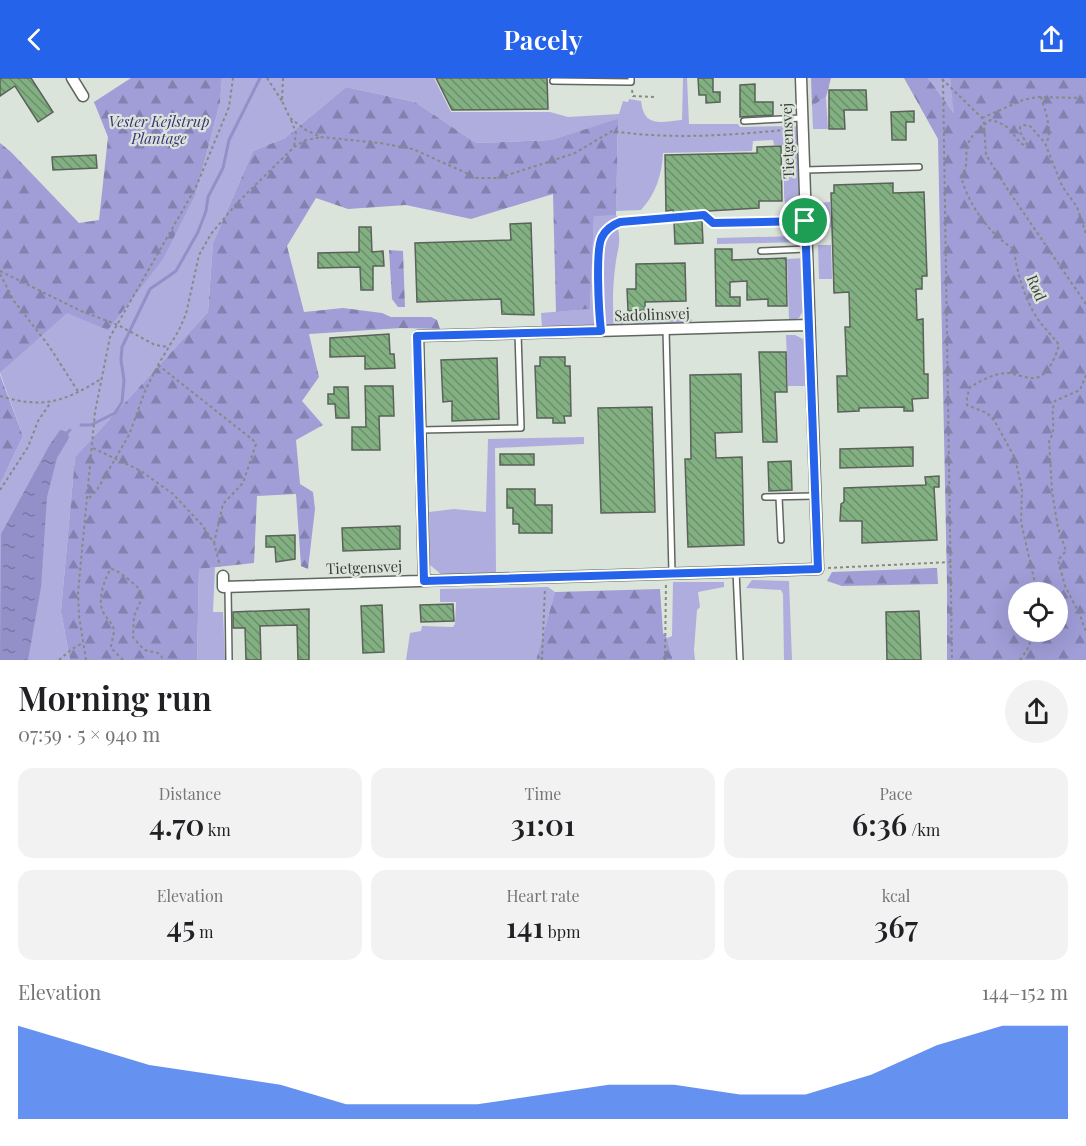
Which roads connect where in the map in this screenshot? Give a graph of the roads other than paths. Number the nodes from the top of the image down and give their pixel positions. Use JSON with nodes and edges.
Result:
{"nodes":[{"id":1,"x":72,"y":78,"type":"edge"},
{"id":2,"x":801,"y":78,"type":"edge"},
{"id":3,"x":566,"y":80,"type":"edge"},
{"id":4,"x":631,"y":80,"type":"edge"},
{"id":5,"x":553,"y":81,"type":"dead end"},
{"id":6,"x":83,"y":96,"type":"dead end"},
{"id":7,"x":744,"y":121,"type":"dead end"},
{"id":8,"x":802,"y":123,"type":"junction"},
{"id":9,"x":919,"y":167,"type":"dead end"},
{"id":10,"x":804,"y":170,"type":"junction"},
{"id":11,"x":805,"y":221,"type":"junction"},
{"id":12,"x":806,"y":249,"type":"junction"},
{"id":13,"x":761,"y":251,"type":"dead end"},
{"id":14,"x":809,"y":325,"type":"junction"},
{"id":15,"x":666,"y":329,"type":"junction"},
{"id":16,"x":601,"y":331,"type":"junction"},
{"id":17,"x":518,"y":333,"type":"junction"},
{"id":18,"x":420,"y":430,"type":"junction"},
{"id":19,"x":779,"y":496,"type":"junction"},
{"id":20,"x":815,"y":496,"type":"junction"},
{"id":21,"x":765,"y":497,"type":"dead end"},
{"id":22,"x":781,"y":540,"type":"dead end"},
{"id":23,"x":736,"y":571,"type":"junction"},
{"id":24,"x":669,"y":573,"type":"junction"},
{"id":25,"x":223,"y":576,"type":"road end"},
{"id":26,"x":424,"y":581,"type":"junction"},
{"id":27,"x":228,"y":587,"type":"junction"},
{"id":28,"x":229,"y":660,"type":"edge"},
{"id":29,"x":740,"y":660,"type":"edge"}],
"edges":[{"from":1,"to":6,"type":"street"},
{"from":2,"to":8,"type":"street","name":"Tietgensvej"},
{"from":3,"to":4,"type":"lane"},
{"from":3,"to":5,"type":"lane"},
{"from":7,"to":8,"type":"lane"},
{"from":8,"to":10,"type":"street","name":"Tietgensvej"},
{"from":9,"to":10,"type":"lane"},
{"from":10,"to":11,"type":"street","name":"Tietgensvej"},
{"from":11,"to":12,"type":"street","name":"Tietgensvej"},
{"from":11,"to":16,"type":"lane"},
{"from":12,"to":13,"type":"lane"},
{"from":12,"to":14,"type":"street","name":"Tietgensvej"},
{"from":14,"to":15,"type":"street","name":"Sadolinsvej"},
{"from":14,"to":20,"type":"street","name":"Tietgensvej"},
{"from":15,"to":16,"type":"street","name":"Sadolinsvej"},
{"from":15,"to":24,"type":"lane"},
{"from":16,"to":17,"type":"street","name":"Sadolinsvej"},
{"from":17,"to":18,"type":"street","name":"Sadolinsvej"},
{"from":17,"to":18,"type":"lane"},
{"from":18,"to":26,"type":"street","name":"Sadolinsvej"},
{"from":19,"to":20,"type":"lane"},
{"from":19,"to":21,"type":"lane"},
{"from":19,"to":22,"type":"lane"},
{"from":20,"to":23,"type":"street","name":"Tietgensvej"},
{"from":23,"to":24,"type":"street","name":"Tietgensvej"},
{"from":23,"to":29,"type":"lane"},
{"from":24,"to":26,"type":"street","name":"Tietgensvej"},
{"from":25,"to":27,"type":"street"},
{"from":26,"to":27,"type":"street","name":"Tietgensvej"},
{"from":27,"to":28,"type":"lane"}]}
